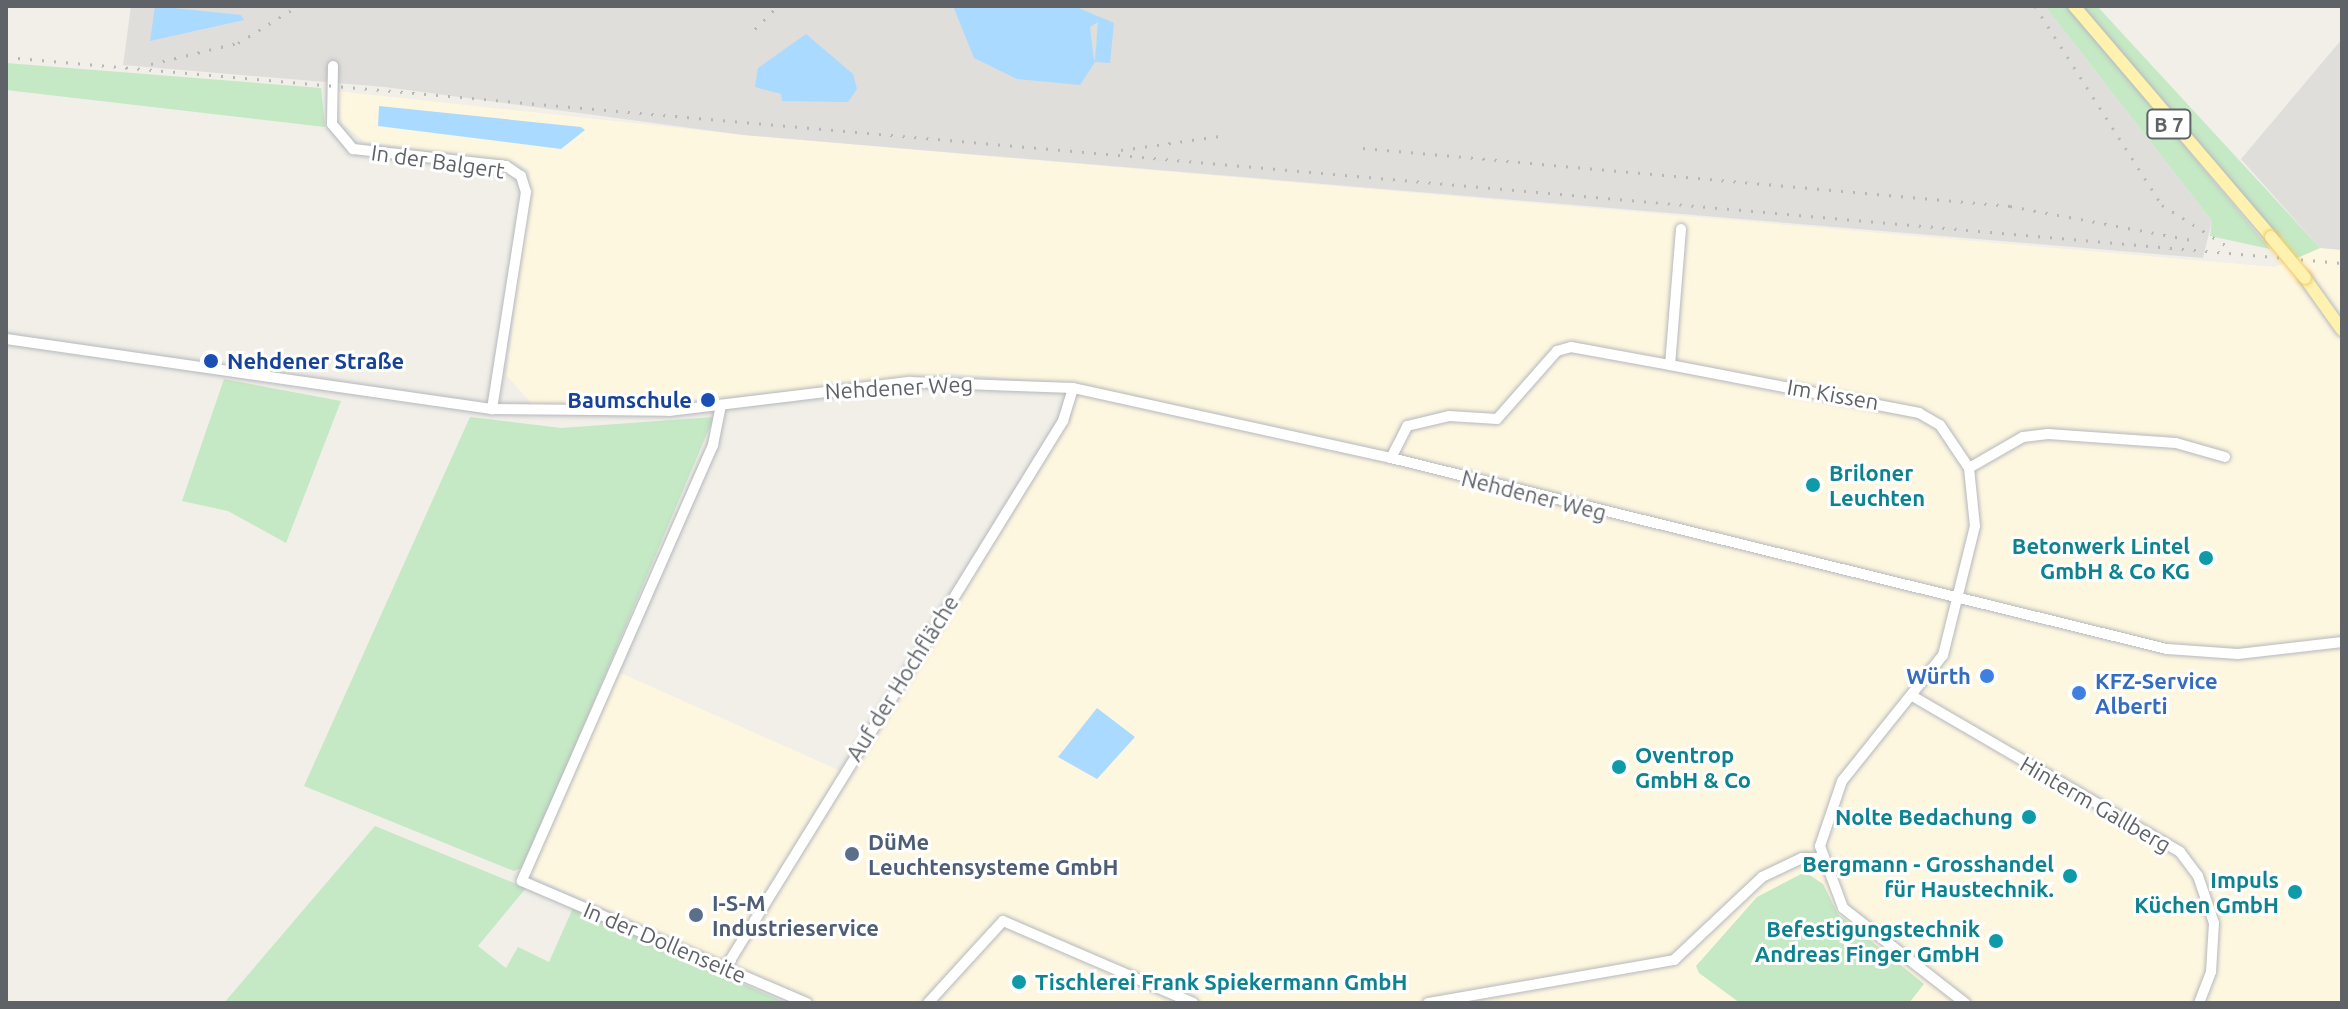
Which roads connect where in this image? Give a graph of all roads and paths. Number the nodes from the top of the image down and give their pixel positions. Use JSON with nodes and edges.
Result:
{"nodes":[{"id":1,"x":2074,"y":6,"type":"edge"},
{"id":2,"x":333,"y":66,"type":"dead end"},
{"id":3,"x":1681,"y":229,"type":"dead end"},
{"id":4,"x":2342,"y":330,"type":"edge"},
{"id":5,"x":6,"y":339,"type":"edge"},
{"id":6,"x":1670,"y":365,"type":"junction"},
{"id":7,"x":1073,"y":388,"type":"junction"},
{"id":8,"x":721,"y":405,"type":"junction"},
{"id":9,"x":492,"y":409,"type":"junction"},
{"id":10,"x":2225,"y":457,"type":"dead end"},
{"id":11,"x":1391,"y":458,"type":"junction"},
{"id":12,"x":1969,"y":468,"type":"junction"},
{"id":13,"x":1961,"y":599,"type":"junction"},
{"id":14,"x":2342,"y":642,"type":"edge"},
{"id":15,"x":1914,"y":697,"type":"junction"},
{"id":16,"x":1821,"y":858,"type":"junction"},
{"id":17,"x":726,"y":967,"type":"junction"},
{"id":18,"x":807,"y":1003,"type":"edge"},
{"id":19,"x":928,"y":1003,"type":"edge"},
{"id":20,"x":1193,"y":1003,"type":"edge"},
{"id":21,"x":1428,"y":1003,"type":"edge"},
{"id":22,"x":1965,"y":1003,"type":"edge"},
{"id":23,"x":2199,"y":1003,"type":"edge"}],
"edges":[{"from":1,"to":4,"type":"main road","number":"B 7","bridge":true},
{"from":2,"to":9,"type":"street","name":"In der Balgert"},
{"from":3,"to":6,"type":"street"},
{"from":5,"to":9,"type":"street","name":"Nehdener Weg"},
{"from":6,"to":11,"type":"street","name":"Im Kissen"},
{"from":6,"to":12,"type":"street","name":"Im Kissen"},
{"from":7,"to":8,"type":"street","name":"Nehdener Weg"},
{"from":7,"to":11,"type":"street","name":"Nehdener Weg"},
{"from":7,"to":17,"type":"street","name":"Auf der Hochfläche"},
{"from":8,"to":9,"type":"street","name":"Nehdener Weg"},
{"from":8,"to":17,"type":"street","name":"In der Dollenseite"},
{"from":10,"to":12,"type":"street"},
{"from":11,"to":13,"type":"street","name":"Nehdener Weg"},
{"from":12,"to":13,"type":"street","name":"Im Kissen"},
{"from":13,"to":14,"type":"street","name":"Nehdener Weg"},
{"from":13,"to":15,"type":"street"},
{"from":15,"to":16,"type":"street"},
{"from":15,"to":23,"type":"street","name":"Hinterm Gallberg"},
{"from":16,"to":21,"type":"street"},
{"from":16,"to":22,"type":"street"},
{"from":17,"to":18,"type":"street","name":"In der Dollenseite"},
{"from":19,"to":20,"type":"street"}]}
